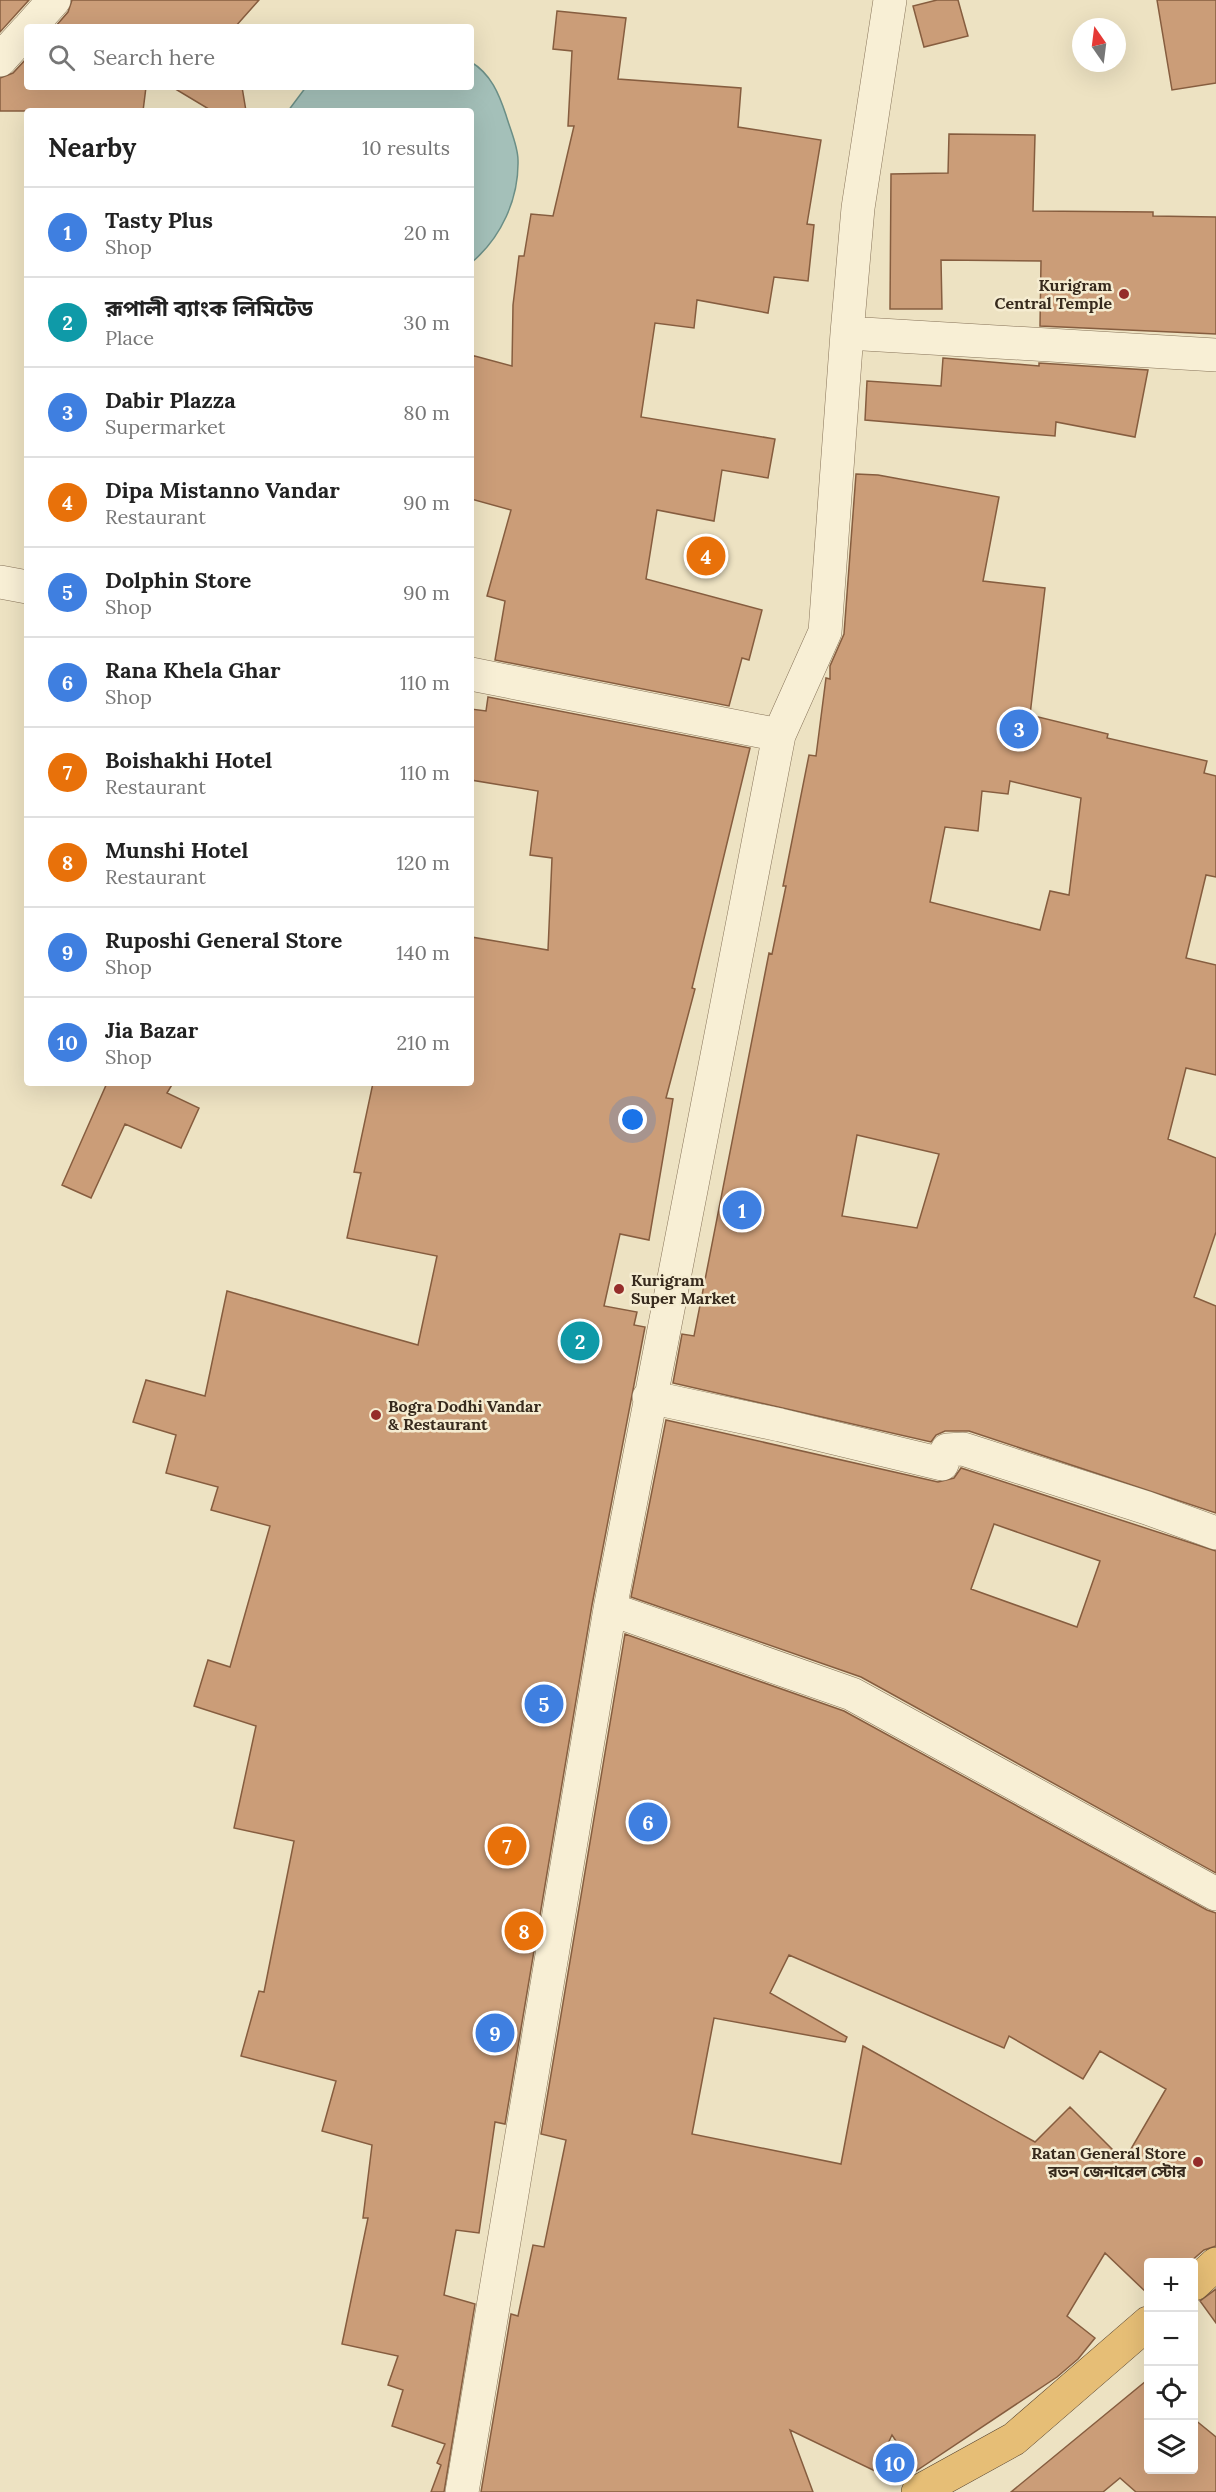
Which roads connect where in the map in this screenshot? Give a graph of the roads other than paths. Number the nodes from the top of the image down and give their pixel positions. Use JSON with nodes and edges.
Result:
{"nodes":[{"id":1,"x":54,"y":0,"type":"edge"},
{"id":2,"x":890,"y":0,"type":"edge"},
{"id":3,"x":32,"y":24,"type":"edge"},
{"id":4,"x":24,"y":33,"type":"edge"},
{"id":5,"x":0,"y":60,"type":"edge"},
{"id":6,"x":847,"y":333,"type":"junction"},
{"id":7,"x":1216,"y":355,"type":"edge"},
{"id":8,"x":0,"y":582,"type":"edge"},
{"id":9,"x":24,"y":586,"type":"edge"},
{"id":10,"x":474,"y":675,"type":"edge"},
{"id":11,"x":779,"y":735,"type":"junction"},
{"id":12,"x":649,"y":1397,"type":"junction"},
{"id":13,"x":1216,"y":1533,"type":"edge"},
{"id":14,"x":610,"y":1609,"type":"junction"},
{"id":15,"x":1216,"y":1894,"type":"edge"},
{"id":16,"x":1216,"y":2264,"type":"edge"},
{"id":17,"x":1198,"y":2280,"type":"edge"},
{"id":18,"x":1144,"y":2327,"type":"edge"},
{"id":19,"x":462,"y":2492,"type":"edge"},
{"id":20,"x":918,"y":2492,"type":"edge"}],
"edges":[{"from":1,"to":3,"type":"street"},
{"from":2,"to":6,"type":"street"},
{"from":4,"to":5,"type":"street"},
{"from":6,"to":7,"type":"street"},
{"from":6,"to":11,"type":"street"},
{"from":8,"to":9,"type":"street"},
{"from":10,"to":11,"type":"street"},
{"from":11,"to":12,"type":"street"},
{"from":12,"to":13,"type":"street"},
{"from":12,"to":14,"type":"street"},
{"from":14,"to":15,"type":"street"},
{"from":14,"to":19,"type":"street"},
{"from":16,"to":17,"type":"highway"},
{"from":18,"to":20,"type":"highway"}]}
